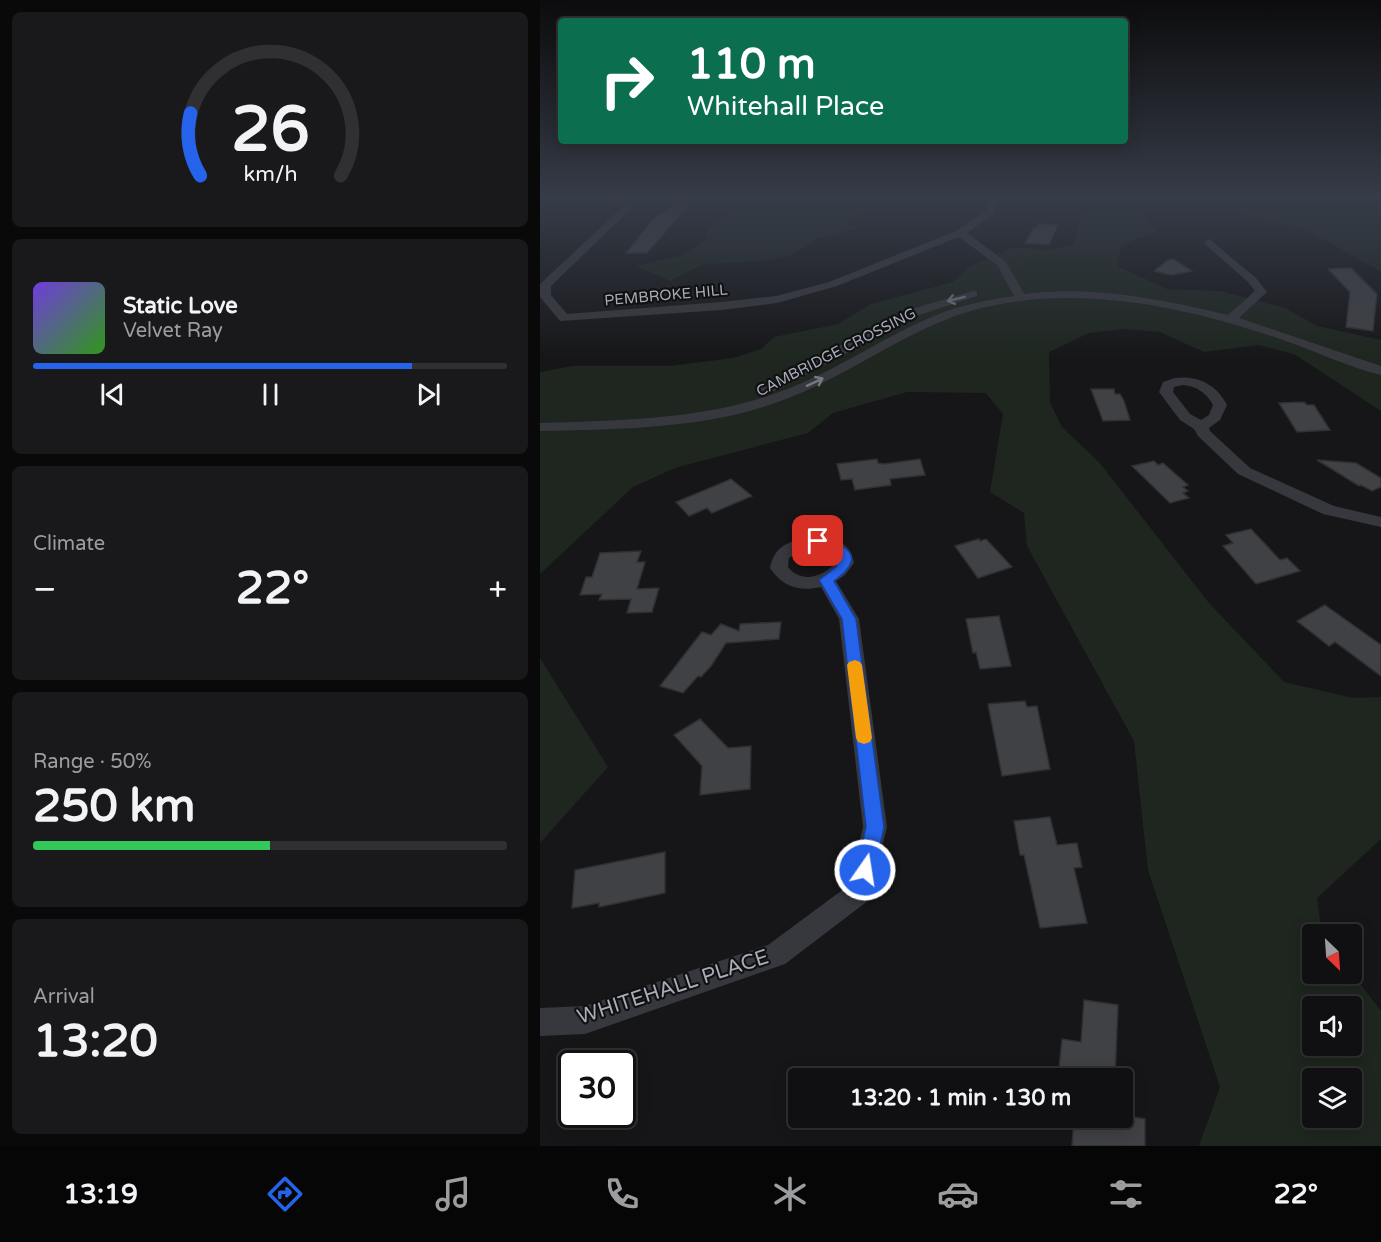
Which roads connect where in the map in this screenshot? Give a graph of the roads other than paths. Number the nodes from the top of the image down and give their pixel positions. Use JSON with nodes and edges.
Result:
{"nodes":[{"id":1,"x":580,"y":252,"type":"edge"},
{"id":2,"x":911,"y":252,"type":"edge"},
{"id":3,"x":986,"y":252,"type":"edge"},
{"id":4,"x":1221,"y":252,"type":"edge"},
{"id":5,"x":1017,"y":292,"type":"junction"},
{"id":6,"x":1235,"y":316,"type":"junction"},
{"id":7,"x":1381,"y":360,"type":"edge"},
{"id":8,"x":1381,"y":371,"type":"edge"},
{"id":9,"x":540,"y":427,"type":"edge"},
{"id":10,"x":1201,"y":427,"type":"dead end"},
{"id":11,"x":1381,"y":522,"type":"edge"},
{"id":12,"x":826,"y":580,"type":"dead end"},
{"id":13,"x":540,"y":1022,"type":"edge"}],
"edges":[{"from":1,"to":2,"type":"street","name":"PEMBROKE HILL"},
{"from":3,"to":5,"type":"street"},
{"from":4,"to":6,"type":"street"},
{"from":5,"to":6,"type":"street","name":"CAMBRIDGE CROSSING"},
{"from":5,"to":9,"type":"street","name":"CAMBRIDGE CROSSING"},
{"from":6,"to":7,"type":"street","name":"CAMBRIDGE CROSSING"},
{"from":6,"to":8,"type":"street","name":"CAMBRIDGE CROSSING"},
{"from":10,"to":11,"type":"street"},
{"from":12,"to":13,"type":"street","name":"WHITEHALL PLACE"}]}
